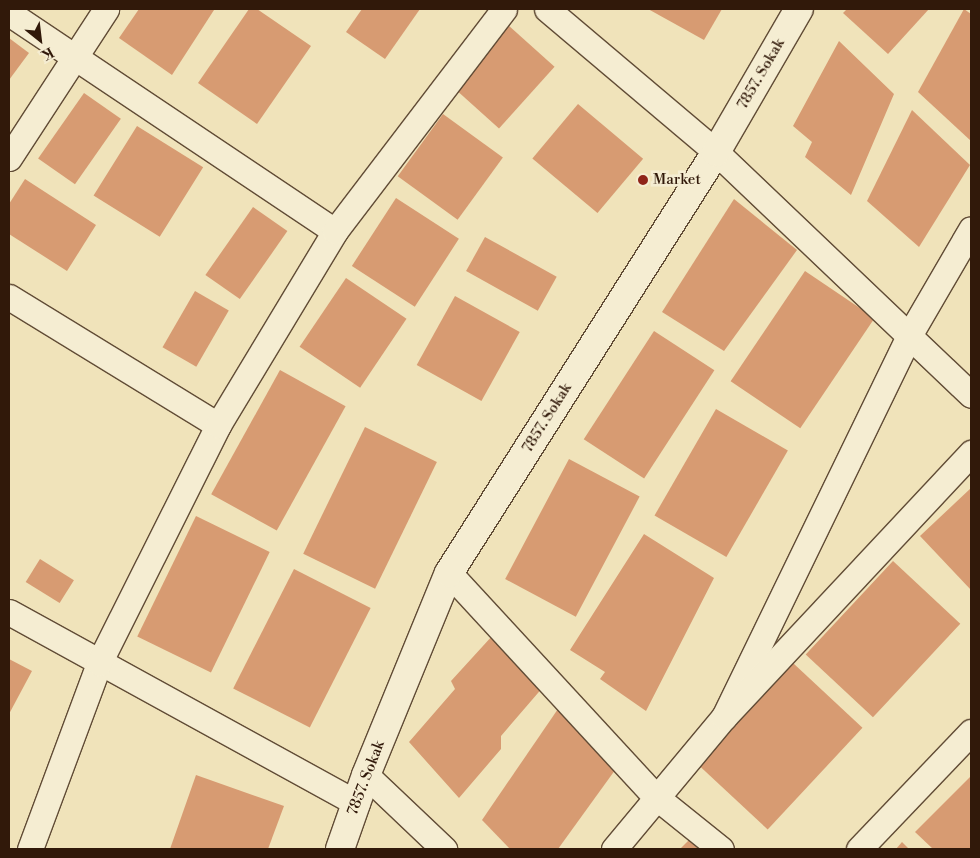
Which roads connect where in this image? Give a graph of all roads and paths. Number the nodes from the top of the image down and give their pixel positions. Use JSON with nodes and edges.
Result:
{"nodes":[{"id":1,"x":106,"y":9,"type":"edge"},
{"id":2,"x":504,"y":9,"type":"edge"},
{"id":3,"x":547,"y":9,"type":"edge"},
{"id":4,"x":799,"y":9,"type":"edge"},
{"id":5,"x":9,"y":13,"type":"edge"},
{"id":6,"x":74,"y":54,"type":"junction"},
{"id":7,"x":716,"y":152,"type":"junction"},
{"id":8,"x":9,"y":158,"type":"edge"},
{"id":9,"x":971,"y":229,"type":"edge"},
{"id":10,"x":335,"y":231,"type":"junction"},
{"id":11,"x":9,"y":297,"type":"edge"},
{"id":12,"x":910,"y":334,"type":"junction"},
{"id":13,"x":971,"y":395,"type":"edge"},
{"id":14,"x":218,"y":425,"type":"junction"},
{"id":15,"x":971,"y":453,"type":"edge"},
{"id":16,"x":449,"y":573,"type":"junction"},
{"id":17,"x":9,"y":612,"type":"edge"},
{"id":18,"x":99,"y":663,"type":"junction"},
{"id":19,"x":724,"y":717,"type":"junction"},
{"id":20,"x":970,"y":735,"type":"edge"},
{"id":21,"x":366,"y":775,"type":"junction"},
{"id":22,"x":656,"y":797,"type":"junction"},
{"id":23,"x":357,"y":803,"type":"junction"},
{"id":24,"x":30,"y":849,"type":"edge"},
{"id":25,"x":340,"y":849,"type":"edge"},
{"id":26,"x":444,"y":849,"type":"edge"},
{"id":27,"x":614,"y":849,"type":"edge"},
{"id":28,"x":721,"y":849,"type":"edge"},
{"id":29,"x":859,"y":849,"type":"edge"}],
"edges":[{"from":1,"to":6,"type":"street"},
{"from":2,"to":10,"type":"street"},
{"from":3,"to":7,"type":"street"},
{"from":4,"to":7,"type":"street","name":"7857. Sokak"},
{"from":5,"to":6,"type":"street"},
{"from":6,"to":8,"type":"street"},
{"from":6,"to":10,"type":"street"},
{"from":7,"to":12,"type":"street"},
{"from":7,"to":16,"type":"street","name":"7857. Sokak"},
{"from":9,"to":12,"type":"street"},
{"from":10,"to":14,"type":"street"},
{"from":11,"to":14,"type":"street"},
{"from":12,"to":13,"type":"street"},
{"from":12,"to":19,"type":"street"},
{"from":14,"to":18,"type":"street"},
{"from":15,"to":19,"type":"street"},
{"from":16,"to":21,"type":"street","name":"7857. Sokak"},
{"from":16,"to":22,"type":"street"},
{"from":17,"to":18,"type":"street"},
{"from":18,"to":23,"type":"street"},
{"from":18,"to":24,"type":"street"},
{"from":19,"to":22,"type":"street"},
{"from":20,"to":29,"type":"street"},
{"from":21,"to":23,"type":"street","name":"7857. Sokak"},
{"from":21,"to":26,"type":"street"},
{"from":22,"to":27,"type":"street"},
{"from":22,"to":28,"type":"street"},
{"from":23,"to":25,"type":"street","name":"7857. Sokak"}]}
